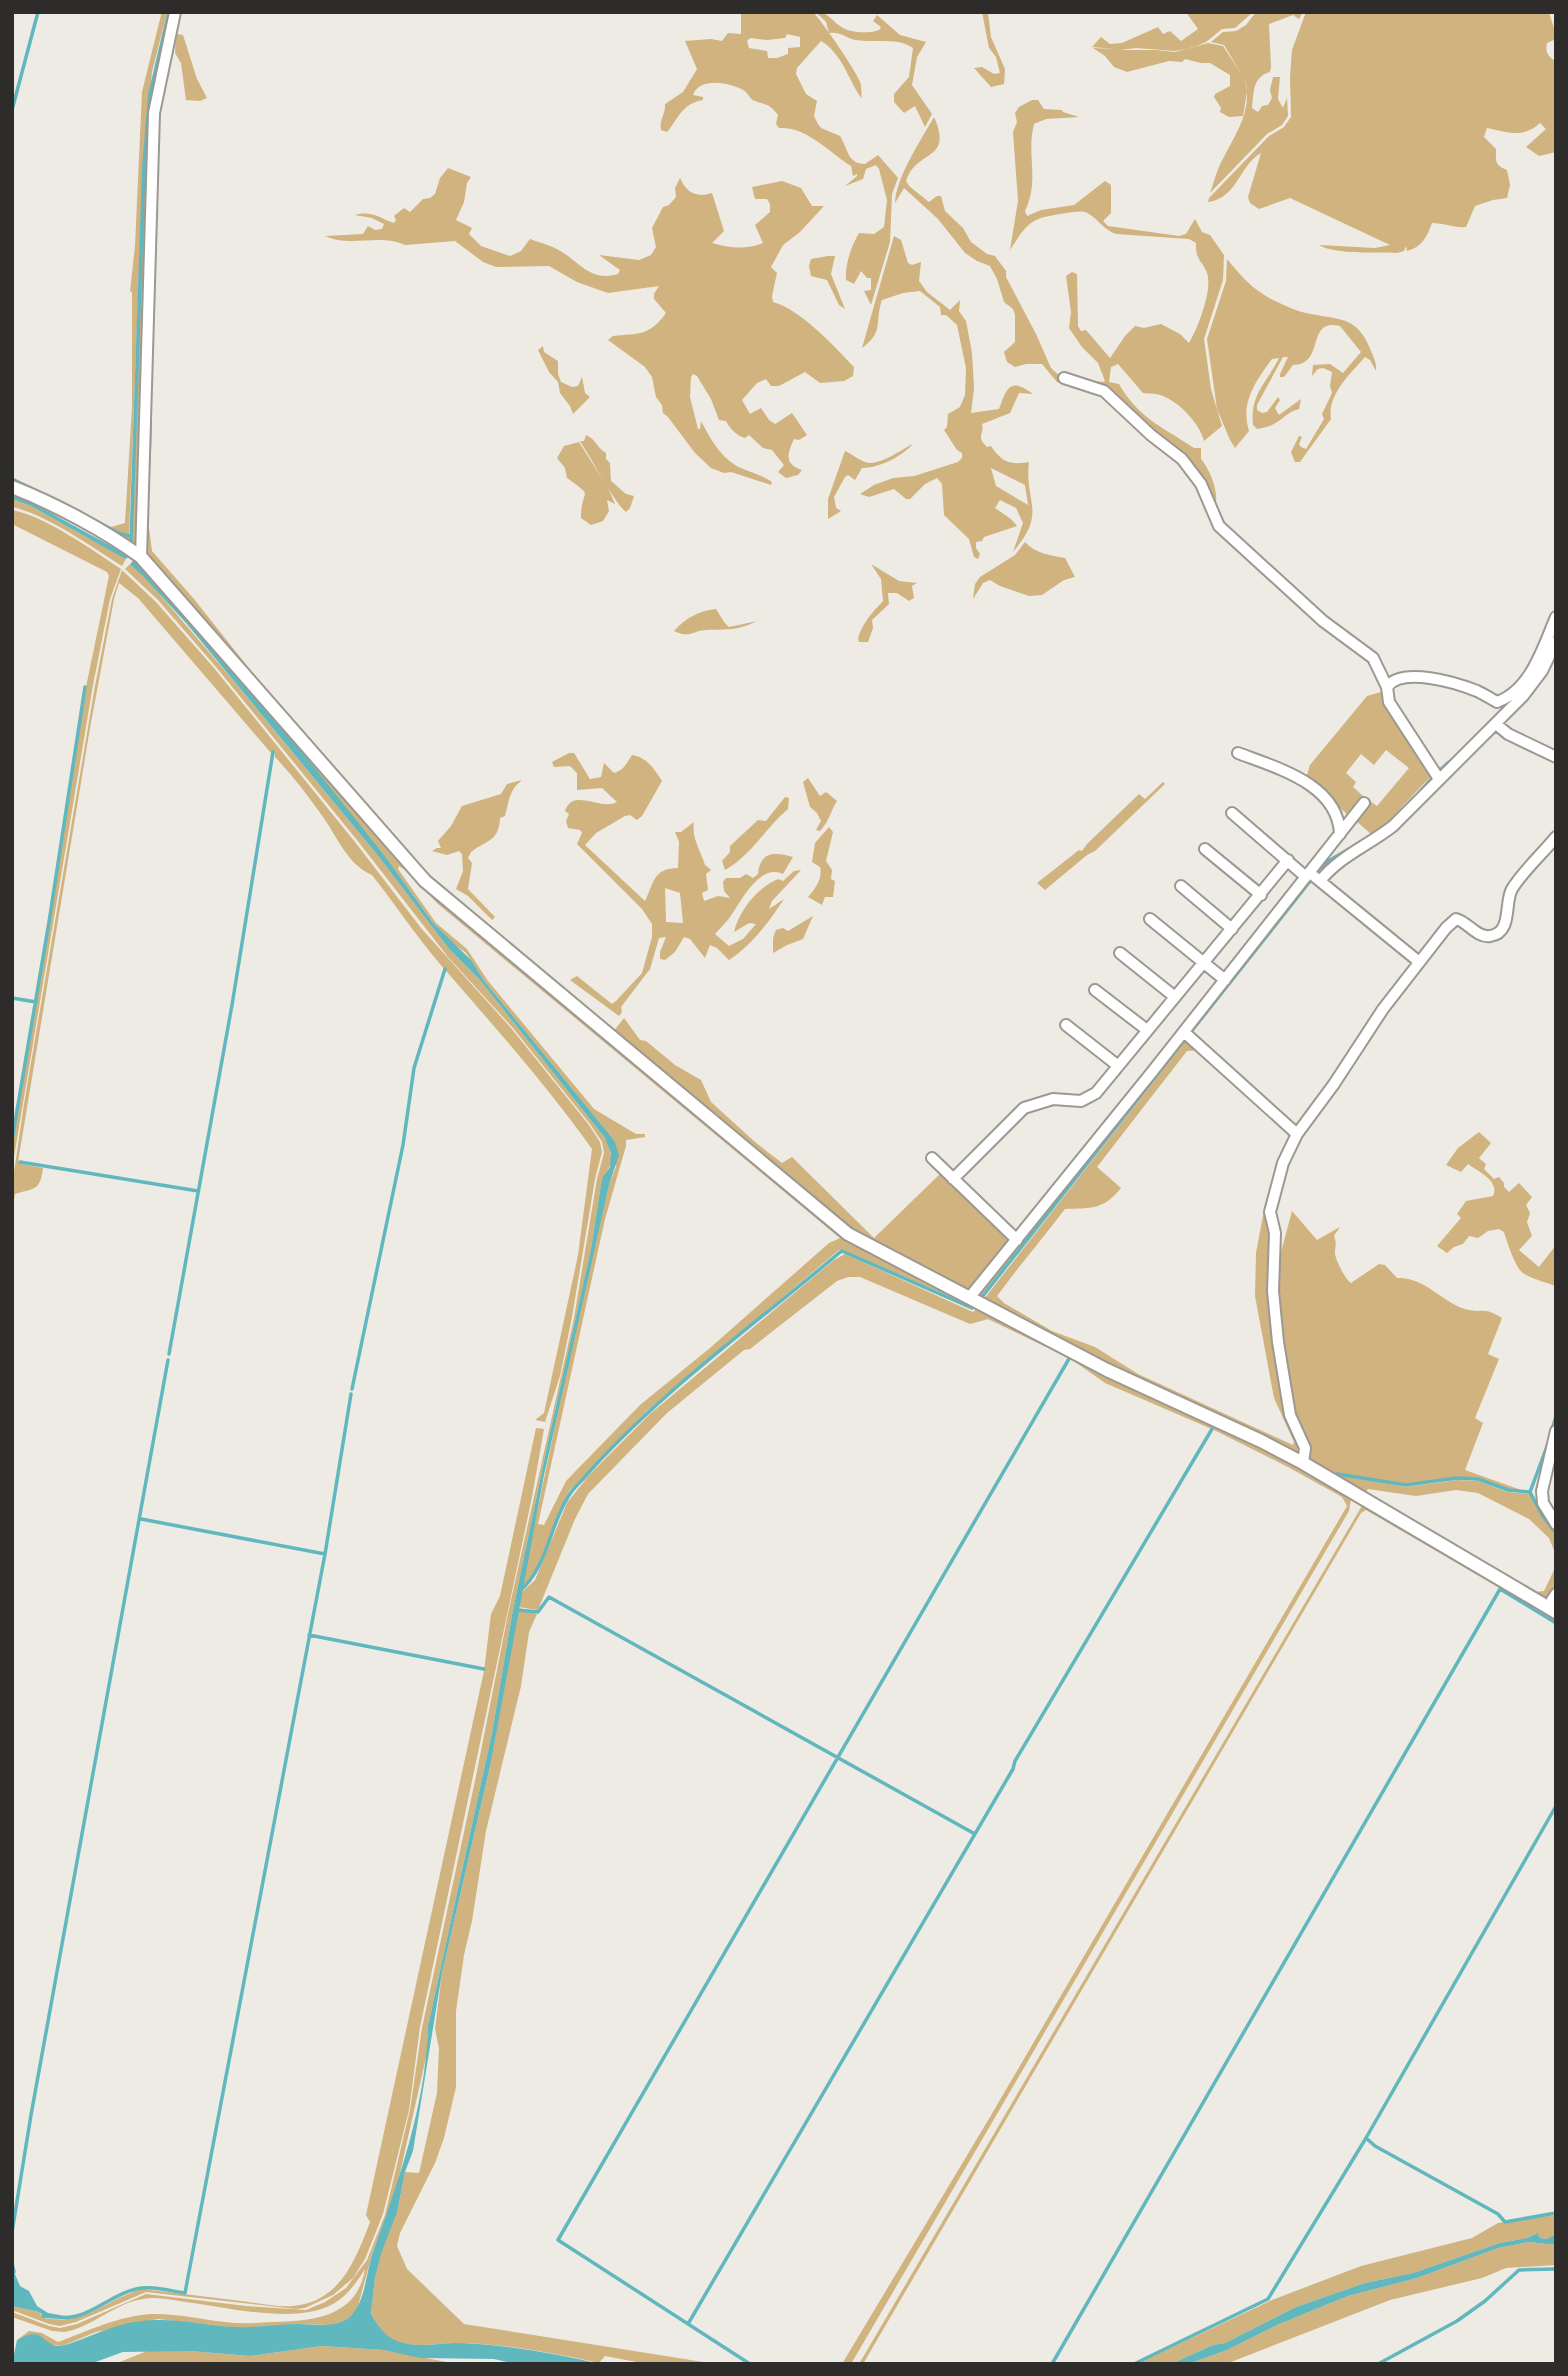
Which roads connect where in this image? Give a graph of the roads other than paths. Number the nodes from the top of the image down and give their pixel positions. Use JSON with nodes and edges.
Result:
{"nodes":[{"id":1,"x":175,"y":12,"type":"edge"},
{"id":2,"x":1064,"y":378,"type":"dead end"},
{"id":3,"x":12,"y":487,"type":"edge"},
{"id":4,"x":141,"y":557,"type":"junction"},
{"id":5,"x":1556,"y":617,"type":"edge"},
{"id":6,"x":1556,"y":642,"type":"edge"},
{"id":7,"x":1387,"y":687,"type":"junction"},
{"id":8,"x":1496,"y":724,"type":"junction"},
{"id":9,"x":1238,"y":753,"type":"dead end"},
{"id":10,"x":1556,"y":757,"type":"edge"},
{"id":11,"x":1439,"y":779,"type":"junction"},
{"id":12,"x":1364,"y":803,"type":"dead end"},
{"id":13,"x":1232,"y":813,"type":"dead end"},
{"id":14,"x":1340,"y":834,"type":"junction"},
{"id":15,"x":1556,"y":837,"type":"edge"},
{"id":16,"x":1205,"y":849,"type":"dead end"},
{"id":17,"x":1288,"y":860,"type":"junction"},
{"id":18,"x":1308,"y":875,"type":"junction"},
{"id":19,"x":1320,"y":881,"type":"junction"},
{"id":20,"x":1181,"y":886,"type":"dead end"},
{"id":21,"x":1261,"y":895,"type":"junction"},
{"id":22,"x":1150,"y":919,"type":"dead end"},
{"id":23,"x":1232,"y":929,"type":"junction"},
{"id":24,"x":1120,"y":953,"type":"dead end"},
{"id":25,"x":1418,"y":961,"type":"junction"},
{"id":26,"x":1204,"y":962,"type":"junction"},
{"id":27,"x":1225,"y":980,"type":"junction"},
{"id":28,"x":1095,"y":990,"type":"dead end"},
{"id":29,"x":1175,"y":997,"type":"junction"},
{"id":30,"x":1066,"y":1025,"type":"dead end"},
{"id":31,"x":1147,"y":1030,"type":"junction"},
{"id":32,"x":1184,"y":1032,"type":"junction"},
{"id":33,"x":1117,"y":1065,"type":"junction"},
{"id":34,"x":1297,"y":1134,"type":"junction"},
{"id":35,"x":932,"y":1158,"type":"dead end"},
{"id":36,"x":953,"y":1179,"type":"junction"},
{"id":37,"x":1017,"y":1240,"type":"junction"},
{"id":38,"x":969,"y":1298,"type":"junction"},
{"id":39,"x":1556,"y":1431,"type":"edge"},
{"id":40,"x":1303,"y":1463,"type":"junction"},
{"id":41,"x":1556,"y":1524,"type":"edge"},
{"id":42,"x":1556,"y":1594,"type":"edge"},
{"id":43,"x":1554,"y":1611,"type":"edge"}],
"edges":[{"from":1,"to":4,"type":"street"},
{"from":2,"to":7,"type":"street"},
{"from":3,"to":4,"type":"street"},
{"from":4,"to":38,"type":"street"},
{"from":5,"to":7,"type":"street"},
{"from":6,"to":8,"type":"street"},
{"from":7,"to":11,"type":"street"},
{"from":8,"to":10,"type":"street"},
{"from":8,"to":11,"type":"street"},
{"from":9,"to":14,"type":"street"},
{"from":11,"to":19,"type":"street"},
{"from":12,"to":14,"type":"street"},
{"from":13,"to":17,"type":"street"},
{"from":14,"to":18,"type":"street"},
{"from":15,"to":25,"type":"street"},
{"from":16,"to":21,"type":"street"},
{"from":17,"to":18,"type":"street"},
{"from":17,"to":21,"type":"street"},
{"from":18,"to":19,"type":"street"},
{"from":18,"to":27,"type":"street"},
{"from":19,"to":25,"type":"street"},
{"from":20,"to":23,"type":"street"},
{"from":21,"to":23,"type":"street"},
{"from":22,"to":26,"type":"street"},
{"from":23,"to":26,"type":"street"},
{"from":24,"to":29,"type":"street"},
{"from":25,"to":34,"type":"street"},
{"from":26,"to":27,"type":"street"},
{"from":26,"to":29,"type":"street"},
{"from":27,"to":32,"type":"street"},
{"from":28,"to":31,"type":"street"},
{"from":29,"to":31,"type":"street"},
{"from":30,"to":33,"type":"street"},
{"from":31,"to":33,"type":"street"},
{"from":32,"to":34,"type":"street"},
{"from":32,"to":37,"type":"street"},
{"from":33,"to":36,"type":"street"},
{"from":34,"to":40,"type":"street"},
{"from":35,"to":36,"type":"street"},
{"from":36,"to":37,"type":"street"},
{"from":37,"to":38,"type":"street"},
{"from":38,"to":40,"type":"street"},
{"from":39,"to":41,"type":"street"},
{"from":40,"to":43,"type":"street"},
{"from":42,"to":43,"type":"street"}]}
